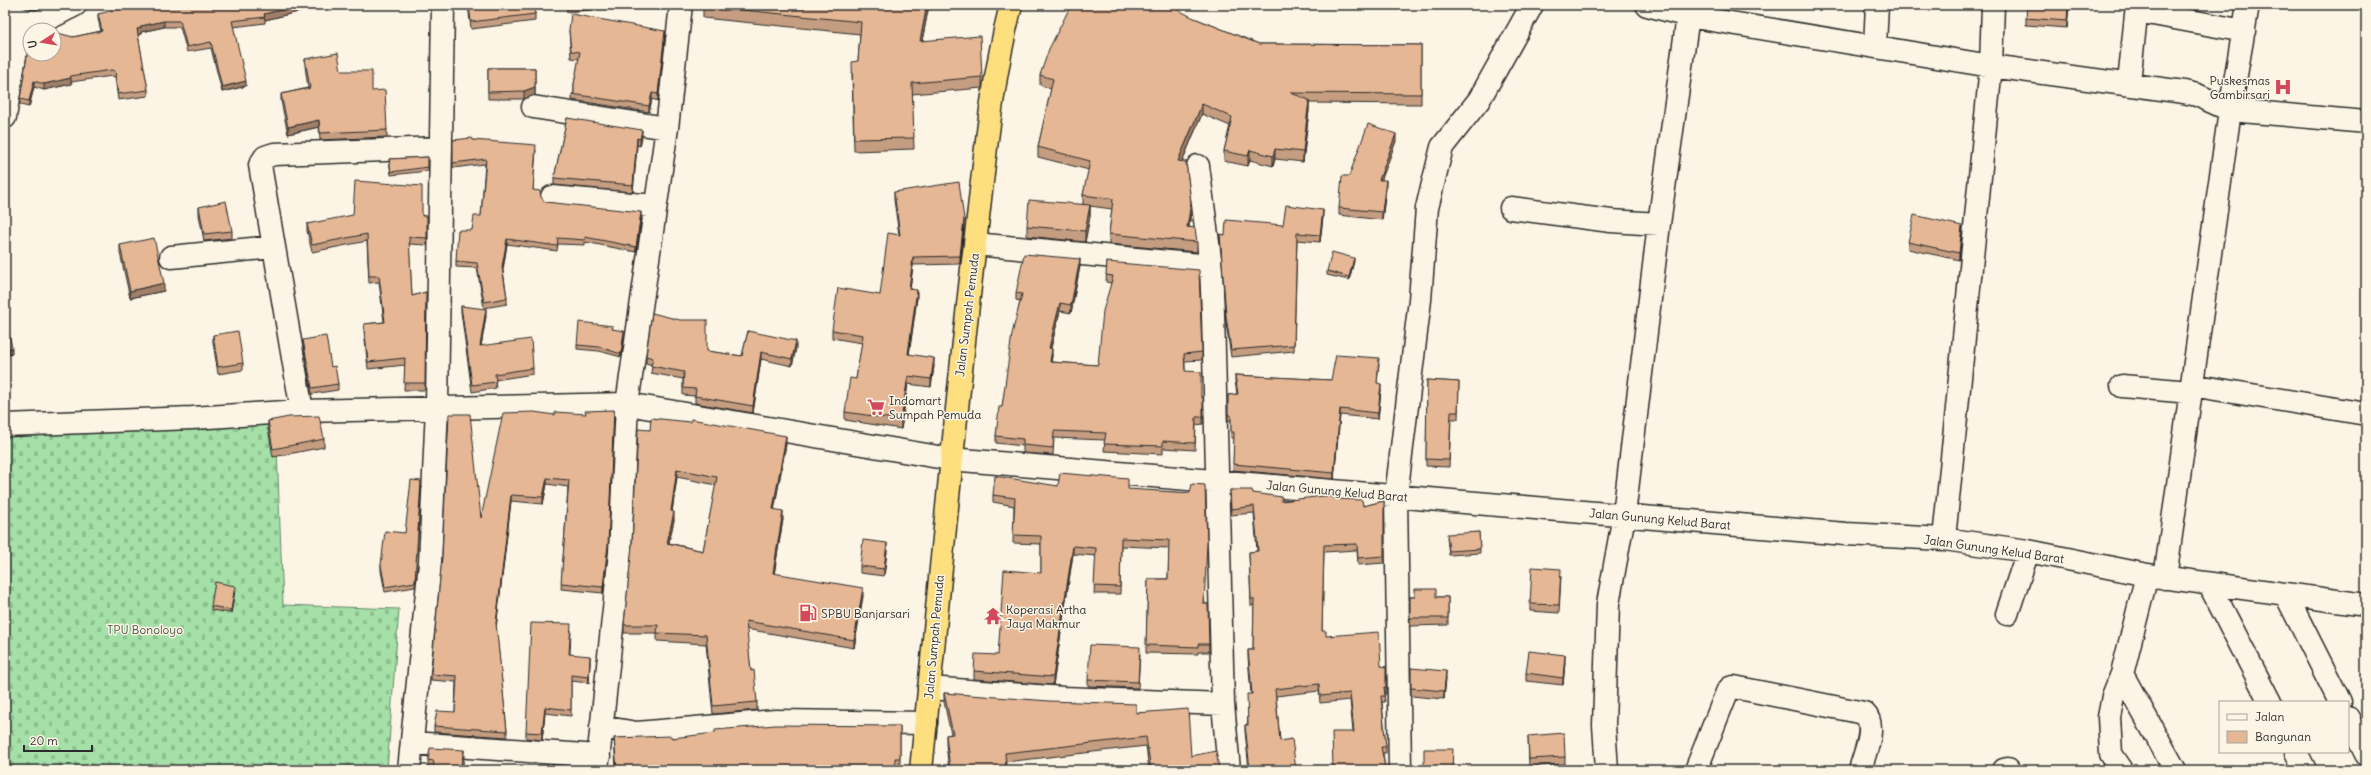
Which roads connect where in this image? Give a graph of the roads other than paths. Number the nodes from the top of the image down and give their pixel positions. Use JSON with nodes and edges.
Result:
{"nodes":[{"id":1,"x":75,"y":5,"type":"edge"},
{"id":2,"x":444,"y":5,"type":"edge"},
{"id":3,"x":681,"y":5,"type":"edge"},
{"id":4,"x":1011,"y":5,"type":"edge"},
{"id":5,"x":1532,"y":5,"type":"edge"},
{"id":6,"x":1647,"y":5,"type":"edge"},
{"id":7,"x":1877,"y":5,"type":"edge"},
{"id":8,"x":1993,"y":5,"type":"edge"},
{"id":9,"x":2248,"y":5,"type":"edge"},
{"id":10,"x":2137,"y":8,"type":"edge"},
{"id":11,"x":28,"y":15,"type":"edge"},
{"id":12,"x":1688,"y":16,"type":"junction"},
{"id":13,"x":2244,"y":31,"type":"junction"},
{"id":14,"x":1874,"y":46,"type":"junction"},
{"id":15,"x":1991,"y":66,"type":"junction"},
{"id":16,"x":2130,"y":73,"type":"dead end"},
{"id":17,"x":533,"y":107,"type":"dead end"},
{"id":18,"x":2230,"y":110,"type":"junction"},
{"id":19,"x":5,"y":117,"type":"edge"},
{"id":20,"x":2366,"y":122,"type":"edge"},
{"id":21,"x":667,"y":128,"type":"junction"},
{"id":22,"x":441,"y":148,"type":"junction"},
{"id":23,"x":1198,"y":166,"type":"dead end"},
{"id":24,"x":552,"y":197,"type":"dead end"},
{"id":25,"x":656,"y":206,"type":"junction"},
{"id":26,"x":1512,"y":208,"type":"dead end"},
{"id":27,"x":1658,"y":224,"type":"junction"},
{"id":28,"x":975,"y":244,"type":"junction"},
{"id":29,"x":273,"y":247,"type":"junction"},
{"id":30,"x":172,"y":257,"type":"dead end"},
{"id":31,"x":1211,"y":266,"type":"junction"},
{"id":32,"x":2122,"y":386,"type":"dead end"},
{"id":33,"x":2191,"y":389,"type":"junction"},
{"id":34,"x":627,"y":404,"type":"junction"},
{"id":35,"x":437,"y":407,"type":"junction"},
{"id":36,"x":302,"y":411,"type":"junction"},
{"id":37,"x":2366,"y":414,"type":"edge"},
{"id":38,"x":5,"y":425,"type":"edge"},
{"id":39,"x":950,"y":459,"type":"junction"},
{"id":40,"x":1216,"y":480,"type":"junction"},
{"id":41,"x":1396,"y":496,"type":"junction"},
{"id":42,"x":1624,"y":515,"type":"junction"},
{"id":43,"x":1944,"y":540,"type":"junction"},
{"id":44,"x":2028,"y":551,"type":"junction"},
{"id":45,"x":2156,"y":576,"type":"junction"},
{"id":46,"x":2210,"y":584,"type":"junction"},
{"id":47,"x":2286,"y":596,"type":"junction"},
{"id":48,"x":2366,"y":605,"type":"edge"},
{"id":49,"x":2007,"y":614,"type":"dead end"},
{"id":50,"x":2122,"y":674,"type":"junction"},
{"id":51,"x":929,"y":688,"type":"junction"},
{"id":52,"x":2269,"y":701,"type":"edge"},
{"id":53,"x":2339,"y":701,"type":"edge"},
{"id":54,"x":1223,"y":704,"type":"junction"},
{"id":55,"x":2349,"y":720,"type":"edge"},
{"id":56,"x":926,"y":723,"type":"junction"},
{"id":57,"x":602,"y":727,"type":"junction"},
{"id":58,"x":412,"y":743,"type":"junction"},
{"id":59,"x":2296,"y":753,"type":"edge"},
{"id":60,"x":2366,"y":754,"type":"edge"},
{"id":61,"x":598,"y":763,"type":"edge"},
{"id":62,"x":409,"y":770,"type":"edge"},
{"id":63,"x":921,"y":770,"type":"edge"},
{"id":64,"x":1229,"y":770,"type":"edge"},
{"id":65,"x":1400,"y":770,"type":"edge"},
{"id":66,"x":1607,"y":770,"type":"edge"},
{"id":67,"x":1696,"y":770,"type":"edge"},
{"id":68,"x":1860,"y":770,"type":"edge"},
{"id":69,"x":2122,"y":770,"type":"edge"},
{"id":70,"x":2175,"y":770,"type":"edge"},
{"id":71,"x":2305,"y":770,"type":"edge"}],
"edges":[{"from":1,"to":11,"type":"street"},
{"from":2,"to":22,"type":"street"},
{"from":3,"to":21,"type":"street"},
{"from":4,"to":28,"type":"highway","name":"Jalan Sumpah Pemuda"},
{"from":5,"to":41,"type":"street"},
{"from":6,"to":12,"type":"street"},
{"from":7,"to":14,"type":"street"},
{"from":8,"to":15,"type":"street"},
{"from":9,"to":13,"type":"street"},
{"from":10,"to":13,"type":"street"},
{"from":10,"to":16,"type":"street"},
{"from":11,"to":19,"type":"street"},
{"from":12,"to":14,"type":"street"},
{"from":12,"to":27,"type":"street"},
{"from":13,"to":18,"type":"street"},
{"from":14,"to":15,"type":"street"},
{"from":15,"to":18,"type":"street"},
{"from":15,"to":43,"type":"street"},
{"from":17,"to":21,"type":"street"},
{"from":18,"to":20,"type":"street"},
{"from":18,"to":33,"type":"street"},
{"from":21,"to":25,"type":"street"},
{"from":22,"to":29,"type":"street"},
{"from":22,"to":35,"type":"street"},
{"from":23,"to":31,"type":"street"},
{"from":24,"to":25,"type":"street"},
{"from":25,"to":34,"type":"street"},
{"from":26,"to":27,"type":"street"},
{"from":27,"to":42,"type":"street"},
{"from":28,"to":31,"type":"street"},
{"from":28,"to":39,"type":"highway","name":"Jalan Sumpah Pemuda"},
{"from":29,"to":30,"type":"street"},
{"from":29,"to":36,"type":"street"},
{"from":31,"to":40,"type":"street"},
{"from":32,"to":33,"type":"street"},
{"from":33,"to":37,"type":"street"},
{"from":33,"to":45,"type":"street"},
{"from":34,"to":35,"type":"street","name":"Jalan Gunung Kelud Barat"},
{"from":34,"to":39,"type":"street","name":"Jalan Gunung Kelud Barat"},
{"from":34,"to":57,"type":"street"},
{"from":35,"to":36,"type":"street","name":"Jalan Gunung Kelud Barat"},
{"from":35,"to":58,"type":"street"},
{"from":36,"to":38,"type":"street","name":"Jalan Gunung Kelud Barat"},
{"from":39,"to":40,"type":"street","name":"Jalan Gunung Kelud Barat"},
{"from":39,"to":51,"type":"highway","name":"Jalan Sumpah Pemuda"},
{"from":40,"to":41,"type":"street","name":"Jalan Gunung Kelud Barat"},
{"from":40,"to":54,"type":"street"},
{"from":41,"to":42,"type":"street","name":"Jalan Gunung Kelud Barat"},
{"from":41,"to":65,"type":"street"},
{"from":42,"to":43,"type":"street","name":"Jalan Gunung Kelud Barat"},
{"from":42,"to":66,"type":"street"},
{"from":43,"to":44,"type":"street","name":"Jalan Gunung Kelud Barat"},
{"from":44,"to":45,"type":"street","name":"Jalan Gunung Kelud Barat"},
{"from":44,"to":49,"type":"street"},
{"from":45,"to":46,"type":"street","name":"Jalan Gunung Kelud Barat"},
{"from":45,"to":50,"type":"street"},
{"from":46,"to":47,"type":"street","name":"Jalan Gunung Kelud Barat"},
{"from":46,"to":52,"type":"street"},
{"from":47,"to":48,"type":"street","name":"Jalan Gunung Kelud Barat"},
{"from":47,"to":53,"type":"street"},
{"from":50,"to":69,"type":"street"},
{"from":50,"to":70,"type":"street"},
{"from":51,"to":54,"type":"street"},
{"from":51,"to":56,"type":"highway","name":"Jalan Sumpah Pemuda"},
{"from":54,"to":64,"type":"street"},
{"from":55,"to":60,"type":"street"},
{"from":56,"to":57,"type":"street"},
{"from":56,"to":63,"type":"highway","name":"Jalan Sumpah Pemuda"},
{"from":57,"to":61,"type":"street"},
{"from":58,"to":61,"type":"street"},
{"from":58,"to":62,"type":"street"},
{"from":59,"to":71,"type":"street"},
{"from":67,"to":68,"type":"street"}]}
